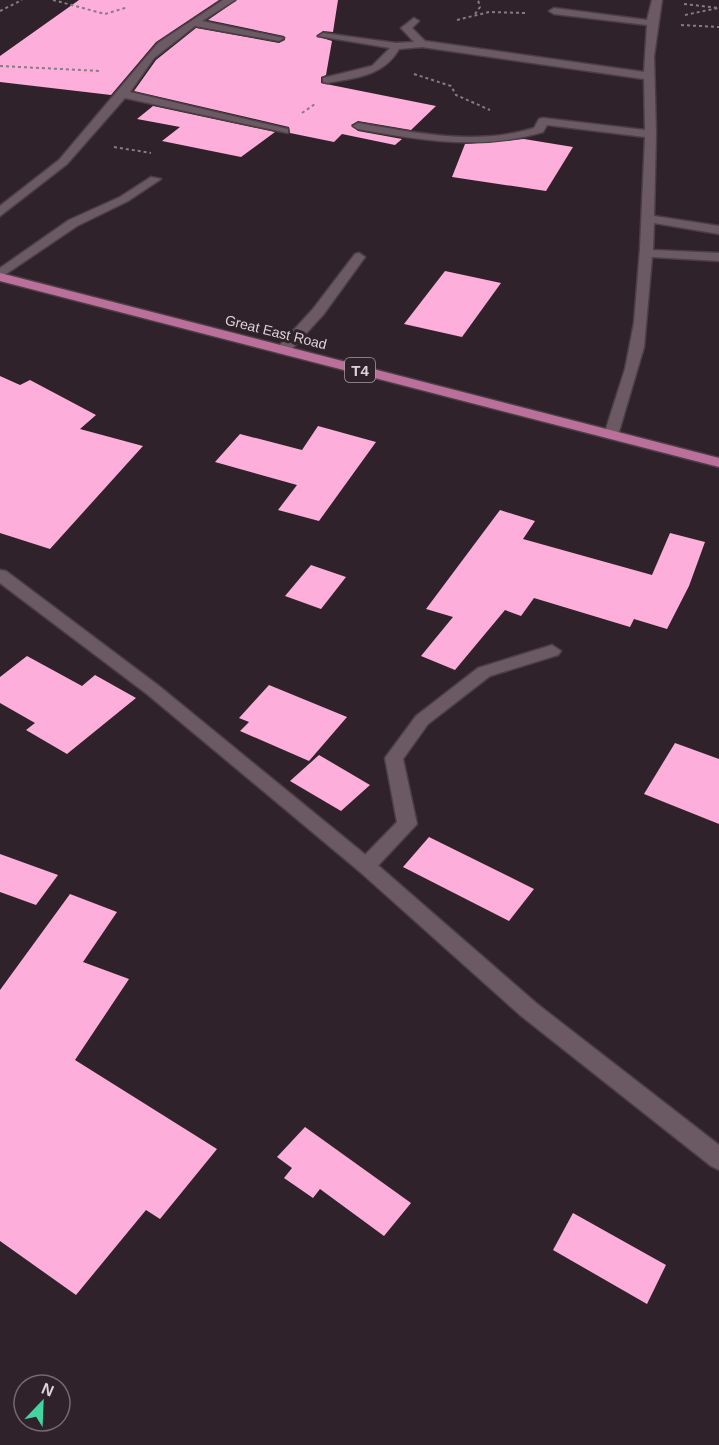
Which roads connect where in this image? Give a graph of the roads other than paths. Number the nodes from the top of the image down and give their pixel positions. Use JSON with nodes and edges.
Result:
{"nodes":[{"id":1,"x":230,"y":0,"type":"edge"},
{"id":2,"x":657,"y":0,"type":"edge"},
{"id":3,"x":554,"y":11,"type":"road end"},
{"id":4,"x":414,"y":21,"type":"road end"},
{"id":5,"x":650,"y":22,"type":"junction"},
{"id":6,"x":195,"y":23,"type":"junction"},
{"id":7,"x":323,"y":36,"type":"dead end"},
{"id":8,"x":279,"y":38,"type":"dead end"},
{"id":9,"x":422,"y":44,"type":"junction"},
{"id":10,"x":396,"y":46,"type":"junction"},
{"id":11,"x":647,"y":76,"type":"junction"},
{"id":12,"x":327,"y":80,"type":"dead end"},
{"id":13,"x":123,"y":94,"type":"junction"},
{"id":14,"x":358,"y":126,"type":"dead end"},
{"id":15,"x":284,"y":131,"type":"dead end"},
{"id":16,"x":651,"y":134,"type":"junction"},
{"id":17,"x":155,"y":179,"type":"road end"},
{"id":18,"x":0,"y":212,"type":"edge"},
{"id":19,"x":648,"y":219,"type":"junction"},
{"id":20,"x":719,"y":230,"type":"edge"},
{"id":21,"x":645,"y":253,"type":"junction"},
{"id":22,"x":359,"y":257,"type":"dead end"},
{"id":23,"x":719,"y":257,"type":"edge"},
{"id":24,"x":0,"y":276,"type":"edge"},
{"id":25,"x":283,"y":350,"type":"junction"},
{"id":26,"x":611,"y":435,"type":"junction"},
{"id":27,"x":719,"y":463,"type":"edge"},
{"id":28,"x":0,"y":575,"type":"edge"},
{"id":29,"x":552,"y":651,"type":"dead end"},
{"id":30,"x":366,"y":866,"type":"junction"},
{"id":31,"x":719,"y":1159,"type":"edge"}],
"edges":[{"from":1,"to":6,"type":"street"},
{"from":2,"to":5,"type":"street"},
{"from":3,"to":5,"type":"street"},
{"from":4,"to":9,"type":"street"},
{"from":5,"to":11,"type":"street"},
{"from":6,"to":8,"type":"street"},
{"from":6,"to":13,"type":"street"},
{"from":7,"to":10,"type":"street"},
{"from":9,"to":10,"type":"street"},
{"from":9,"to":11,"type":"street"},
{"from":10,"to":12,"type":"street"},
{"from":11,"to":16,"type":"street"},
{"from":13,"to":15,"type":"street"},
{"from":13,"to":18,"type":"street"},
{"from":14,"to":16,"type":"street"},
{"from":16,"to":19,"type":"street"},
{"from":17,"to":24,"type":"street"},
{"from":19,"to":20,"type":"street"},
{"from":19,"to":21,"type":"street"},
{"from":21,"to":23,"type":"street"},
{"from":21,"to":26,"type":"street"},
{"from":22,"to":25,"type":"street"},
{"from":24,"to":25,"type":"highway","name":"Great East Road","number":"T4"},
{"from":25,"to":26,"type":"highway","name":"Great East Road","number":"T4"},
{"from":26,"to":27,"type":"highway","name":"Great East Road","number":"T4"},
{"from":28,"to":30,"type":"street"},
{"from":29,"to":30,"type":"street"},
{"from":30,"to":31,"type":"street"}]}
